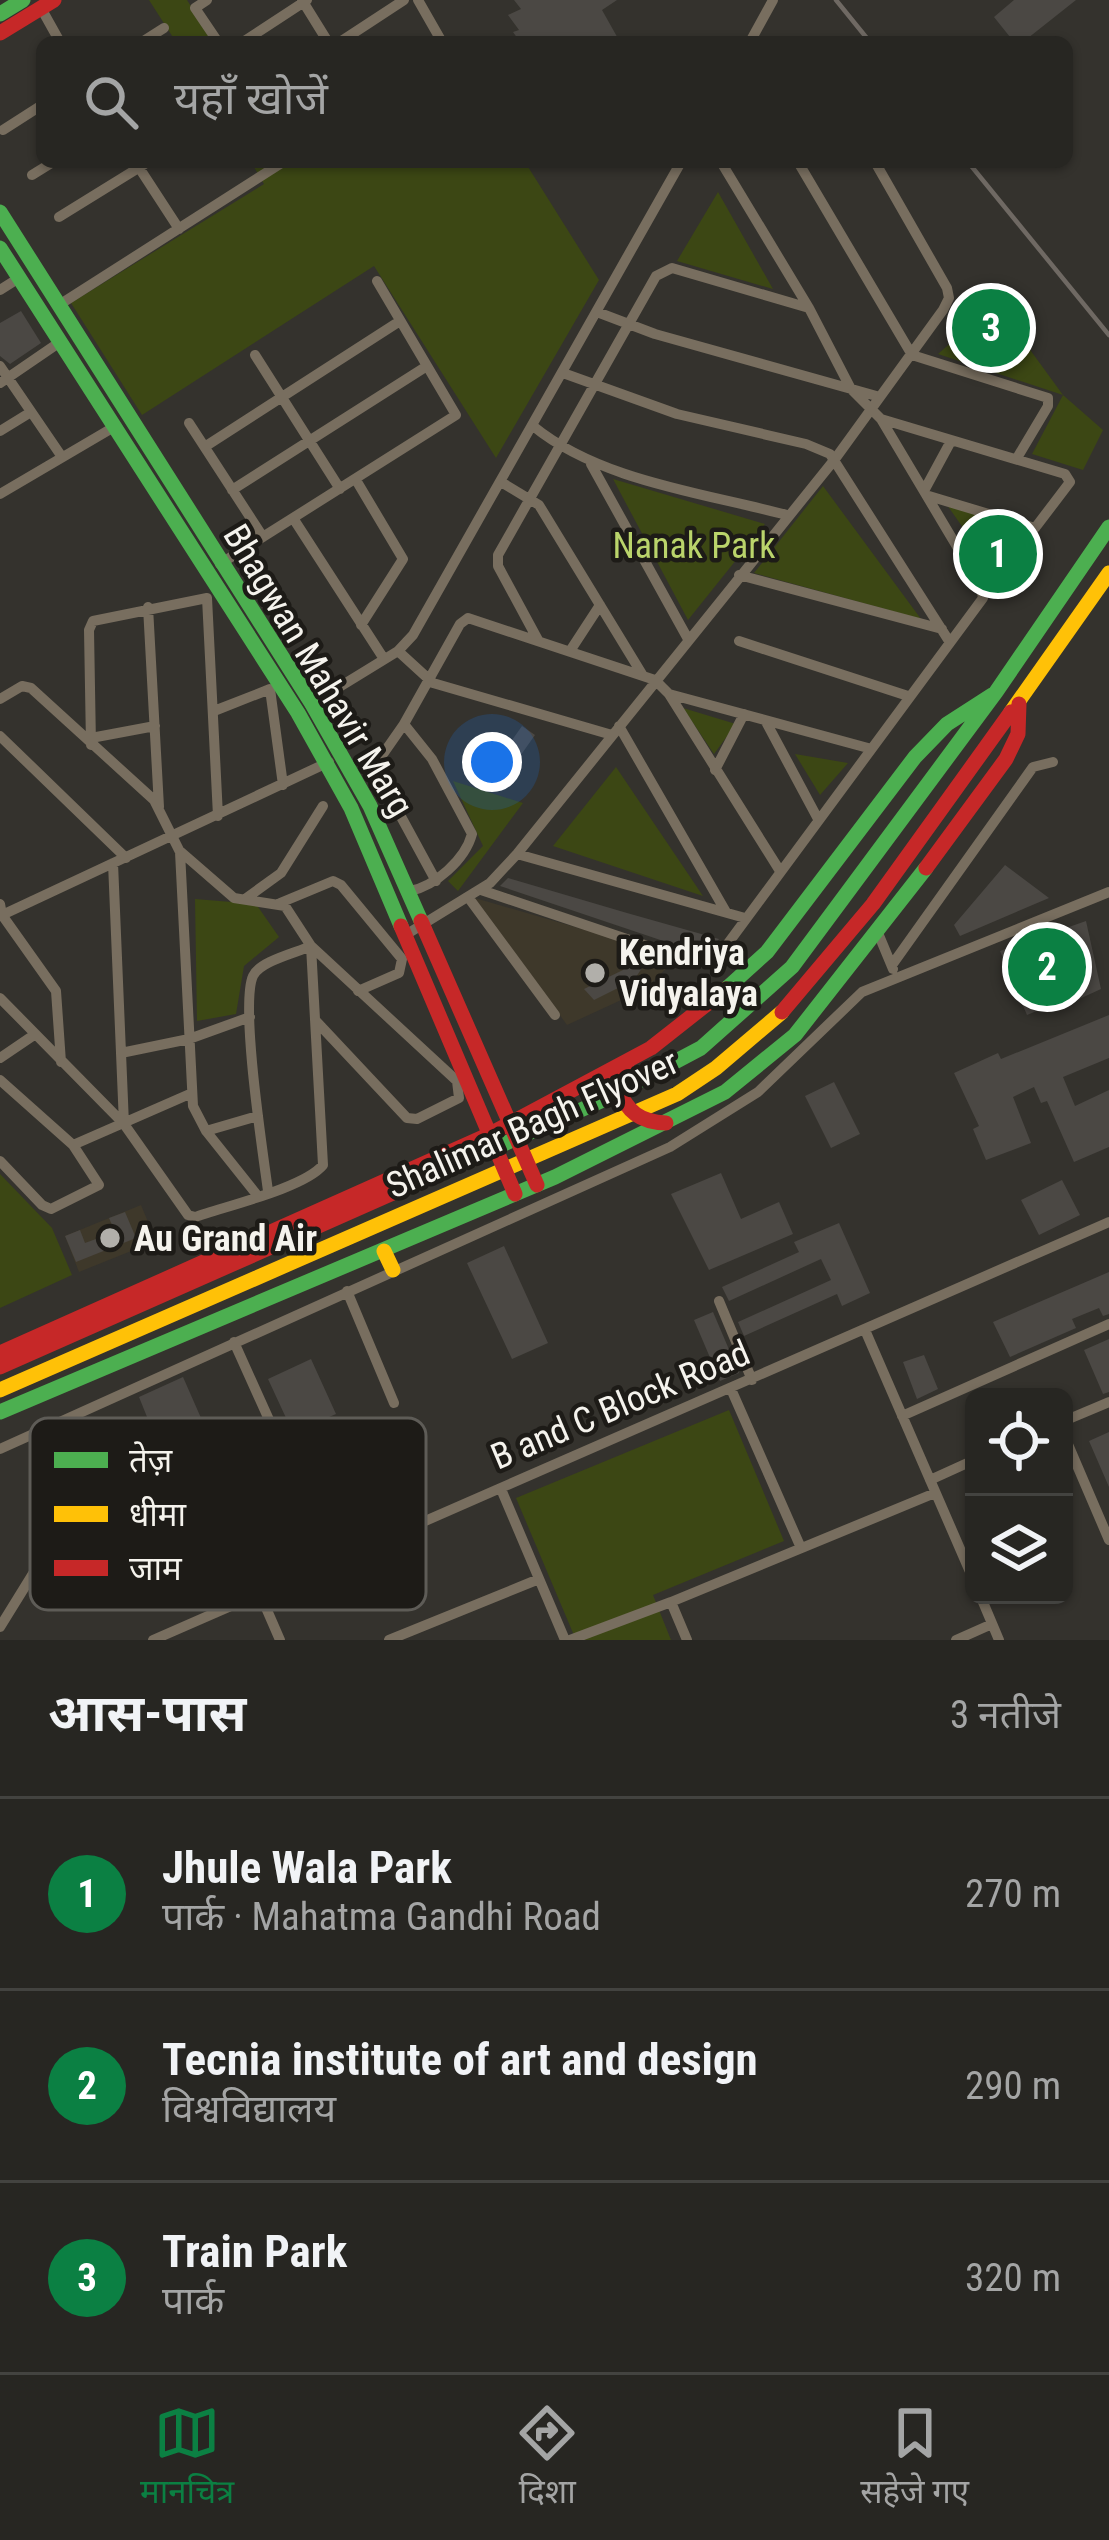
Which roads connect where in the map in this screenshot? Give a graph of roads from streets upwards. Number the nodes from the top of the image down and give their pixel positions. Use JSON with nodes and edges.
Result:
{"nodes":[{"id":1,"x":23,"y":0,"type":"edge"},
{"id":2,"x":207,"y":0,"type":"edge"},
{"id":3,"x":404,"y":0,"type":"edge"},
{"id":4,"x":418,"y":0,"type":"edge"},
{"id":5,"x":773,"y":0,"type":"edge"},
{"id":6,"x":304,"y":1,"type":"edge"},
{"id":7,"x":47,"y":4,"type":"edge"},
{"id":8,"x":0,"y":14,"type":"edge"},
{"id":9,"x":164,"y":28,"type":"dead end"},
{"id":10,"x":0,"y":33,"type":"edge"},
{"id":11,"x":58,"y":36,"type":"edge"},
{"id":12,"x":151,"y":36,"type":"edge"},
{"id":13,"x":214,"y":36,"type":"edge"},
{"id":14,"x":251,"y":36,"type":"edge"},
{"id":15,"x":324,"y":36,"type":"edge"},
{"id":16,"x":349,"y":36,"type":"edge"},
{"id":17,"x":439,"y":36,"type":"edge"},
{"id":18,"x":753,"y":36,"type":"edge"},
{"id":19,"x":36,"y":109,"type":"edge"},
{"id":20,"x":3,"y":130,"type":"dead end"},
{"id":21,"x":43,"y":168,"type":"edge"},
{"id":22,"x":135,"y":168,"type":"edge"},
{"id":23,"x":143,"y":168,"type":"edge"},
{"id":24,"x":274,"y":168,"type":"edge"},
{"id":25,"x":678,"y":168,"type":"edge"},
{"id":26,"x":725,"y":168,"type":"edge"},
{"id":27,"x":803,"y":168,"type":"edge"},
{"id":28,"x":878,"y":168,"type":"edge"},
{"id":29,"x":32,"y":175,"type":"dead end"},
{"id":30,"x":0,"y":212,"type":"edge"},
{"id":31,"x":58,"y":218,"type":"dead end"},
{"id":32,"x":179,"y":229,"type":"junction"},
{"id":33,"x":0,"y":248,"type":"edge"},
{"id":34,"x":19,"y":278,"type":"junction"},
{"id":35,"x":377,"y":281,"type":"dead end"},
{"id":36,"x":0,"y":290,"type":"edge"},
{"id":37,"x":59,"y":305,"type":"junction"},
{"id":38,"x":808,"y":308,"type":"junction"},
{"id":39,"x":597,"y":312,"type":"junction"},
{"id":40,"x":400,"y":321,"type":"junction"},
{"id":41,"x":629,"y":325,"type":"junction"},
{"id":42,"x":60,"y":342,"type":"junction"},
{"id":43,"x":254,"y":355,"type":"dead end"},
{"id":44,"x":912,"y":355,"type":"junction"},
{"id":45,"x":427,"y":366,"type":"junction"},
{"id":46,"x":563,"y":373,"type":"junction"},
{"id":47,"x":2,"y":376,"type":"edge"},
{"id":48,"x":596,"y":387,"type":"junction"},
{"id":49,"x":851,"y":389,"type":"junction"},
{"id":50,"x":282,"y":397,"type":"junction"},
{"id":51,"x":880,"y":397,"type":"junction"},
{"id":52,"x":869,"y":409,"type":"junction"},
{"id":53,"x":31,"y":412,"type":"junction"},
{"id":54,"x":881,"y":419,"type":"junction"},
{"id":55,"x":189,"y":423,"type":"dead end"},
{"id":56,"x":533,"y":426,"type":"junction"},
{"id":57,"x":114,"y":427,"type":"junction"},
{"id":58,"x":0,"y":431,"type":"edge"},
{"id":59,"x":309,"y":440,"type":"junction"},
{"id":60,"x":951,"y":441,"type":"junction"},
{"id":61,"x":206,"y":446,"type":"junction"},
{"id":62,"x":559,"y":447,"type":"junction"},
{"id":63,"x":62,"y":458,"type":"junction"},
{"id":64,"x":1017,"y":458,"type":"junction"},
{"id":65,"x":835,"y":459,"type":"junction"},
{"id":66,"x":591,"y":464,"type":"junction"},
{"id":67,"x":356,"y":480,"type":"junction"},
{"id":68,"x":501,"y":482,"type":"junction"},
{"id":69,"x":340,"y":489,"type":"junction"},
{"id":70,"x":232,"y":490,"type":"junction"},
{"id":71,"x":927,"y":492,"type":"junction"},
{"id":72,"x":0,"y":494,"type":"edge"},
{"id":73,"x":529,"y":496,"type":"junction"},
{"id":74,"x":787,"y":515,"type":"junction"},
{"id":75,"x":293,"y":518,"type":"junction"},
{"id":76,"x":1109,"y":527,"type":"edge"},
{"id":77,"x":263,"y":537,"type":"junction"},
{"id":78,"x":223,"y":563,"type":"junction"},
{"id":79,"x":207,"y":572,"type":"junction"},
{"id":80,"x":1109,"y":573,"type":"edge"},
{"id":81,"x":739,"y":575,"type":"junction"},
{"id":82,"x":600,"y":605,"type":"junction"},
{"id":83,"x":148,"y":608,"type":"junction"},
{"id":84,"x":362,"y":626,"type":"junction"},
{"id":85,"x":942,"y":629,"type":"junction"},
{"id":86,"x":688,"y":639,"type":"junction"},
{"id":87,"x":538,"y":640,"type":"junction"},
{"id":88,"x":739,"y":641,"type":"dead end"},
{"id":89,"x":950,"y":641,"type":"junction"},
{"id":90,"x":398,"y":651,"type":"junction"},
{"id":91,"x":570,"y":651,"type":"junction"},
{"id":92,"x":384,"y":659,"type":"junction"},
{"id":93,"x":642,"y":674,"type":"junction"},
{"id":94,"x":428,"y":679,"type":"junction"},
{"id":95,"x":656,"y":680,"type":"junction"},
{"id":96,"x":996,"y":692,"type":"junction"},
{"id":97,"x":668,"y":694,"type":"junction"},
{"id":98,"x":908,"y":696,"type":"junction"},
{"id":99,"x":0,"y":699,"type":"edge"},
{"id":100,"x":1019,"y":704,"type":"junction"},
{"id":101,"x":305,"y":709,"type":"junction"},
{"id":102,"x":214,"y":711,"type":"junction"},
{"id":103,"x":744,"y":714,"type":"junction"},
{"id":104,"x":765,"y":719,"type":"junction"},
{"id":105,"x":404,"y":724,"type":"junction"},
{"id":106,"x":155,"y":726,"type":"junction"},
{"id":107,"x":615,"y":730,"type":"junction"},
{"id":108,"x":0,"y":736,"type":"edge"},
{"id":109,"x":91,"y":742,"type":"junction"},
{"id":110,"x":868,"y":748,"type":"junction"},
{"id":111,"x":334,"y":760,"type":"junction"},
{"id":112,"x":1053,"y":762,"type":"dead end"},
{"id":113,"x":715,"y":770,"type":"junction"},
{"id":114,"x":283,"y":785,"type":"junction"},
{"id":115,"x":322,"y":806,"type":"dead end"},
{"id":116,"x":159,"y":807,"type":"junction"},
{"id":117,"x":218,"y":815,"type":"junction"},
{"id":118,"x":818,"y":819,"type":"junction"},
{"id":119,"x":173,"y":835,"type":"junction"},
{"id":120,"x":180,"y":852,"type":"junction"},
{"id":121,"x":517,"y":854,"type":"junction"},
{"id":122,"x":120,"y":861,"type":"junction"},
{"id":123,"x":780,"y":871,"type":"junction"},
{"id":124,"x":436,"y":881,"type":"junction"},
{"id":125,"x":481,"y":890,"type":"junction"},
{"id":126,"x":410,"y":891,"type":"junction"},
{"id":127,"x":1109,"y":892,"type":"edge"},
{"id":128,"x":468,"y":897,"type":"junction"},
{"id":129,"x":242,"y":901,"type":"junction"},
{"id":130,"x":280,"y":903,"type":"junction"},
{"id":131,"x":1,"y":912,"type":"edge"},
{"id":132,"x":726,"y":912,"type":"junction"},
{"id":133,"x":745,"y":918,"type":"junction"},
{"id":134,"x":425,"y":924,"type":"junction"},
{"id":135,"x":878,"y":933,"type":"junction"},
{"id":136,"x":407,"y":934,"type":"junction"},
{"id":137,"x":311,"y":946,"type":"junction"},
{"id":138,"x":895,"y":971,"type":"junction"},
{"id":139,"x":358,"y":991,"type":"junction"},
{"id":140,"x":0,"y":998,"type":"edge"},
{"id":141,"x":555,"y":1015,"type":"dead end"},
{"id":142,"x":250,"y":1017,"type":"junction"},
{"id":143,"x":315,"y":1020,"type":"junction"},
{"id":144,"x":34,"y":1036,"type":"junction"},
{"id":145,"x":189,"y":1040,"type":"junction"},
{"id":146,"x":122,"y":1053,"type":"junction"},
{"id":147,"x":0,"y":1058,"type":"edge"},
{"id":148,"x":628,"y":1060,"type":"junction"},
{"id":149,"x":61,"y":1062,"type":"junction"},
{"id":150,"x":0,"y":1080,"type":"edge"},
{"id":151,"x":192,"y":1093,"type":"junction"},
{"id":152,"x":729,"y":1101,"type":"junction"},
{"id":153,"x":258,"y":1116,"type":"junction"},
{"id":154,"x":669,"y":1123,"type":"junction"},
{"id":155,"x":124,"y":1124,"type":"junction"},
{"id":156,"x":510,"y":1124,"type":"junction"},
{"id":157,"x":206,"y":1131,"type":"junction"},
{"id":158,"x":490,"y":1134,"type":"junction"},
{"id":159,"x":73,"y":1145,"type":"junction"},
{"id":160,"x":0,"y":1161,"type":"edge"},
{"id":161,"x":537,"y":1185,"type":"junction"},
{"id":162,"x":263,"y":1193,"type":"junction"},
{"id":163,"x":515,"y":1194,"type":"junction"},
{"id":164,"x":1109,"y":1222,"type":"edge"},
{"id":165,"x":384,"y":1251,"type":"junction"},
{"id":166,"x":393,"y":1270,"type":"junction"},
{"id":167,"x":346,"y":1291,"type":"junction"},
{"id":168,"x":718,"y":1301,"type":"dead end"},
{"id":169,"x":1109,"y":1324,"type":"edge"},
{"id":170,"x":866,"y":1330,"type":"junction"},
{"id":171,"x":234,"y":1342,"type":"junction"},
{"id":172,"x":0,"y":1353,"type":"edge"},
{"id":173,"x":0,"y":1367,"type":"edge"},
{"id":174,"x":752,"y":1380,"type":"junction"},
{"id":175,"x":730,"y":1389,"type":"junction"},
{"id":176,"x":1,"y":1402,"type":"edge"},
{"id":177,"x":394,"y":1402,"type":"dead end"},
{"id":178,"x":1109,"y":1402,"type":"edge"},
{"id":179,"x":902,"y":1416,"type":"junction"},
{"id":180,"x":1073,"y":1417,"type":"edge"},
{"id":181,"x":68,"y":1418,"type":"edge"},
{"id":182,"x":268,"y":1418,"type":"edge"},
{"id":183,"x":30,"y":1435,"type":"edge"},
{"id":184,"x":0,"y":1449,"type":"edge"},
{"id":185,"x":1073,"y":1456,"type":"edge"},
{"id":186,"x":965,"y":1464,"type":"edge"},
{"id":187,"x":930,"y":1480,"type":"junction"},
{"id":188,"x":500,"y":1489,"type":"junction"},
{"id":189,"x":935,"y":1493,"type":"junction"},
{"id":190,"x":426,"y":1521,"type":"edge"},
{"id":191,"x":1109,"y":1540,"type":"edge"},
{"id":192,"x":801,"y":1548,"type":"junction"},
{"id":193,"x":965,"y":1561,"type":"edge"},
{"id":194,"x":30,"y":1578,"type":"edge"},
{"id":195,"x":539,"y":1579,"type":"junction"},
{"id":196,"x":671,"y":1602,"type":"junction"},
{"id":197,"x":984,"y":1604,"type":"edge"},
{"id":198,"x":223,"y":1610,"type":"edge"},
{"id":199,"x":267,"y":1610,"type":"edge"},
{"id":200,"x":992,"y":1624,"type":"junction"},
{"id":201,"x":186,"y":1626,"type":"junction"},
{"id":202,"x":0,"y":1627,"type":"edge"},
{"id":203,"x":153,"y":1640,"type":"edge"},
{"id":204,"x":192,"y":1640,"type":"edge"},
{"id":205,"x":280,"y":1640,"type":"edge"},
{"id":206,"x":389,"y":1640,"type":"edge"},
{"id":207,"x":567,"y":1640,"type":"edge"},
{"id":208,"x":687,"y":1640,"type":"edge"},
{"id":209,"x":956,"y":1640,"type":"edge"},
{"id":210,"x":999,"y":1640,"type":"edge"}],
"edges":[{"from":1,"to":8,"type":"street"},
{"from":2,"to":13,"type":"street"},
{"from":3,"to":16,"type":"street"},
{"from":4,"to":17,"type":"street"},
{"from":5,"to":18,"type":"street"},
{"from":6,"to":14,"type":"street"},
{"from":6,"to":15,"type":"street"},
{"from":7,"to":10,"type":"street"},
{"from":7,"to":11,"type":"street"},
{"from":9,"to":12,"type":"street"},
{"from":19,"to":20,"type":"street"},
{"from":21,"to":29,"type":"street"},
{"from":22,"to":31,"type":"street"},
{"from":23,"to":32,"type":"street"},
{"from":24,"to":32,"type":"street"},
{"from":25,"to":39,"type":"street"},
{"from":26,"to":38,"type":"street"},
{"from":27,"to":44,"type":"street"},
{"from":28,"to":44,"type":"street"},
{"from":30,"to":37,"type":"street","name":"Bhagwan Mahavir Marg"},
{"from":32,"to":37,"type":"street"},
{"from":33,"to":34,"type":"street","name":"Bhagwan Mahavir Marg"},
{"from":34,"to":36,"type":"street"},
{"from":34,"to":42,"type":"street","name":"Bhagwan Mahavir Marg"},
{"from":35,"to":40,"type":"street"},
{"from":37,"to":78,"type":"street","name":"Bhagwan Mahavir Marg"},
{"from":38,"to":41,"type":"street"},
{"from":38,"to":49,"type":"street"},
{"from":39,"to":41,"type":"street"},
{"from":39,"to":46,"type":"street"},
{"from":40,"to":45,"type":"street"},
{"from":40,"to":50,"type":"street"},
{"from":41,"to":48,"type":"street"},
{"from":41,"to":49,"type":"street"},
{"from":42,"to":47,"type":"street"},
{"from":42,"to":57,"type":"street","name":"Bhagwan Mahavir Marg"},
{"from":43,"to":50,"type":"street"},
{"from":44,"to":51,"type":"street"},
{"from":44,"to":64,"type":"street"},
{"from":45,"to":59,"type":"street"},
{"from":45,"to":67,"type":"street"},
{"from":46,"to":48,"type":"street"},
{"from":46,"to":56,"type":"street"},
{"from":47,"to":53,"type":"street"},
{"from":48,"to":62,"type":"street"},
{"from":48,"to":65,"type":"street"},
{"from":49,"to":51,"type":"street"},
{"from":49,"to":52,"type":"street"},
{"from":50,"to":59,"type":"street"},
{"from":50,"to":61,"type":"street"},
{"from":51,"to":52,"type":"street"},
{"from":52,"to":54,"type":"street"},
{"from":52,"to":65,"type":"street"},
{"from":53,"to":58,"type":"street"},
{"from":53,"to":63,"type":"street"},
{"from":54,"to":60,"type":"street"},
{"from":54,"to":71,"type":"street"},
{"from":55,"to":61,"type":"street"},
{"from":56,"to":62,"type":"street"},
{"from":56,"to":68,"type":"street"},
{"from":57,"to":63,"type":"street"},
{"from":57,"to":79,"type":"street","name":"Bhagwan Mahavir Marg"},
{"from":59,"to":69,"type":"street"},
{"from":59,"to":70,"type":"street"},
{"from":60,"to":64,"type":"street"},
{"from":60,"to":71,"type":"street"},
{"from":61,"to":70,"type":"street"},
{"from":62,"to":66,"type":"street"},
{"from":62,"to":73,"type":"street"},
{"from":63,"to":72,"type":"street"},
{"from":64,"to":71,"type":"street"},
{"from":65,"to":74,"type":"street"},
{"from":65,"to":85,"type":"street"},
{"from":66,"to":74,"type":"street"},
{"from":66,"to":86,"type":"street"},
{"from":67,"to":69,"type":"street"},
{"from":67,"to":84,"type":"street"},
{"from":68,"to":73,"type":"street"},
{"from":68,"to":90,"type":"street"},
{"from":69,"to":75,"type":"street"},
{"from":70,"to":77,"type":"street"},
{"from":71,"to":89,"type":"street"},
{"from":73,"to":82,"type":"street"},
{"from":73,"to":87,"type":"street"},
{"from":74,"to":81,"type":"street"},
{"from":75,"to":77,"type":"street"},
{"from":75,"to":84,"type":"street"},
{"from":76,"to":96,"type":"street","name":"Shalimar Bagh Flyover"},
{"from":77,"to":78,"type":"street"},
{"from":78,"to":79,"type":"street"},
{"from":78,"to":101,"type":"street","name":"Bhagwan Mahavir Marg"},
{"from":79,"to":101,"type":"street","name":"Bhagwan Mahavir Marg"},
{"from":80,"to":100,"type":"street","name":"Shalimar Bagh Flyover"},
{"from":81,"to":85,"type":"street"},
{"from":81,"to":86,"type":"street"},
{"from":82,"to":91,"type":"street"},
{"from":82,"to":93,"type":"street"},
{"from":83,"to":102,"type":"street"},
{"from":83,"to":106,"type":"street"},
{"from":83,"to":109,"type":"street"},
{"from":84,"to":92,"type":"street"},
{"from":85,"to":89,"type":"street"},
{"from":86,"to":95,"type":"street"},
{"from":87,"to":91,"type":"street"},
{"from":87,"to":94,"type":"street"},
{"from":88,"to":98,"type":"street"},
{"from":89,"to":98,"type":"street"},
{"from":90,"to":92,"type":"street"},
{"from":90,"to":94,"type":"street"},
{"from":91,"to":93,"type":"street"},
{"from":92,"to":101,"type":"street"},
{"from":93,"to":95,"type":"street"},
{"from":94,"to":105,"type":"street"},
{"from":94,"to":107,"type":"street"},
{"from":95,"to":97,"type":"street"},
{"from":95,"to":107,"type":"street"},
{"from":96,"to":148,"type":"street"},
{"from":96,"to":173,"type":"street","name":"Shalimar Bagh Flyover"},
{"from":97,"to":103,"type":"street"},
{"from":97,"to":113,"type":"street"},
{"from":98,"to":110,"type":"street"},
{"from":99,"to":109,"type":"street"},
{"from":100,"to":135,"type":"street"},
{"from":100,"to":176,"type":"street","name":"Shalimar Bagh Flyover"},
{"from":101,"to":111,"type":"street","name":"Bhagwan Mahavir Marg"},
{"from":102,"to":114,"type":"street"},
{"from":102,"to":117,"type":"street"},
{"from":103,"to":104,"type":"street"},
{"from":103,"to":113,"type":"street"},
{"from":104,"to":110,"type":"street"},
{"from":104,"to":118,"type":"street"},
{"from":105,"to":124,"type":"street"},
{"from":105,"to":124,"type":"street"},
{"from":106,"to":109,"type":"street"},
{"from":106,"to":116,"type":"street"},
{"from":107,"to":121,"type":"street"},
{"from":107,"to":132,"type":"street"},
{"from":108,"to":122,"type":"street"},
{"from":109,"to":116,"type":"street"},
{"from":110,"to":118,"type":"street"},
{"from":111,"to":114,"type":"street"},
{"from":111,"to":126,"type":"street","name":"Bhagwan Mahavir Marg"},
{"from":111,"to":136,"type":"street","name":"Bhagwan Mahavir Marg"},
{"from":112,"to":138,"type":"street"},
{"from":113,"to":123,"type":"street"},
{"from":114,"to":117,"type":"street"},
{"from":115,"to":129,"type":"street"},
{"from":116,"to":119,"type":"street"},
{"from":117,"to":119,"type":"street"},
{"from":118,"to":123,"type":"street"},
{"from":119,"to":120,"type":"street"},
{"from":119,"to":122,"type":"street"},
{"from":120,"to":129,"type":"street"},
{"from":120,"to":145,"type":"street"},
{"from":121,"to":125,"type":"street"},
{"from":121,"to":132,"type":"street"},
{"from":122,"to":131,"type":"street"},
{"from":122,"to":146,"type":"street"},
{"from":123,"to":133,"type":"street"},
{"from":124,"to":126,"type":"street"},
{"from":125,"to":128,"type":"street"},
{"from":125,"to":133,"type":"street"},
{"from":126,"to":134,"type":"street","name":"Bhagwan Mahavir Marg"},
{"from":127,"to":138,"type":"street"},
{"from":128,"to":134,"type":"street"},
{"from":128,"to":141,"type":"street"},
{"from":129,"to":130,"type":"street"},
{"from":130,"to":137,"type":"street"},
{"from":130,"to":139,"type":"street"},
{"from":131,"to":149,"type":"street"},
{"from":132,"to":133,"type":"street"},
{"from":134,"to":136,"type":"street"},
{"from":134,"to":156,"type":"street","name":"Bhagwan Mahavir Marg"},
{"from":135,"to":138,"type":"street"},
{"from":135,"to":152,"type":"street"},
{"from":136,"to":158,"type":"street","name":"Bhagwan Mahavir Marg"},
{"from":137,"to":139,"type":"street"},
{"from":137,"to":142,"type":"street"},
{"from":137,"to":143,"type":"street"},
{"from":138,"to":152,"type":"street"},
{"from":139,"to":143,"type":"street"},
{"from":140,"to":144,"type":"street"},
{"from":142,"to":145,"type":"street"},
{"from":142,"to":153,"type":"street"},
{"from":143,"to":162,"type":"street"},
{"from":144,"to":147,"type":"street"},
{"from":144,"to":149,"type":"street"},
{"from":145,"to":146,"type":"street"},
{"from":145,"to":151,"type":"street"},
{"from":146,"to":155,"type":"street"},
{"from":148,"to":154,"type":"street"},
{"from":148,"to":156,"type":"street"},
{"from":149,"to":155,"type":"street"},
{"from":150,"to":159,"type":"street"},
{"from":151,"to":155,"type":"street"},
{"from":151,"to":157,"type":"street"},
{"from":152,"to":154,"type":"street"},
{"from":152,"to":166,"type":"street"},
{"from":153,"to":157,"type":"street"},
{"from":153,"to":162,"type":"street"},
{"from":154,"to":161,"type":"street"},
{"from":155,"to":159,"type":"street"},
{"from":155,"to":162,"type":"street"},
{"from":156,"to":158,"type":"street"},
{"from":156,"to":161,"type":"street","name":"Bhagwan Mahavir Marg"},
{"from":157,"to":162,"type":"street"},
{"from":158,"to":163,"type":"street","name":"Bhagwan Mahavir Marg"},
{"from":158,"to":172,"type":"street"},
{"from":159,"to":160,"type":"street"},
{"from":161,"to":163,"type":"street"},
{"from":163,"to":165,"type":"street"},
{"from":164,"to":170,"type":"street","name":"B and C Block Road"},
{"from":165,"to":166,"type":"street"},
{"from":165,"to":176,"type":"street"},
{"from":166,"to":167,"type":"street"},
{"from":167,"to":171,"type":"street"},
{"from":167,"to":177,"type":"street"},
{"from":168,"to":174,"type":"street"},
{"from":169,"to":179,"type":"street"},
{"from":170,"to":174,"type":"street","name":"B and C Block Road"},
{"from":170,"to":179,"type":"street"},
{"from":171,"to":181,"type":"street"},
{"from":171,"to":182,"type":"street"},
{"from":174,"to":175,"type":"street","name":"B and C Block Road"},
{"from":175,"to":188,"type":"street","name":"B and C Block Road"},
{"from":175,"to":192,"type":"street"},
{"from":178,"to":180,"type":"street"},
{"from":179,"to":187,"type":"street"},
{"from":183,"to":184,"type":"street"},
{"from":185,"to":191,"type":"street"},
{"from":186,"to":187,"type":"street"},
{"from":187,"to":189,"type":"street"},
{"from":188,"to":190,"type":"street","name":"B and C Block Road"},
{"from":188,"to":195,"type":"street"},
{"from":189,"to":192,"type":"street"},
{"from":189,"to":193,"type":"street"},
{"from":192,"to":196,"type":"street"},
{"from":194,"to":202,"type":"street"},
{"from":195,"to":206,"type":"street"},
{"from":195,"to":207,"type":"street"},
{"from":196,"to":207,"type":"street"},
{"from":196,"to":208,"type":"street"},
{"from":197,"to":200,"type":"street"},
{"from":198,"to":201,"type":"street","name":"B and C Block Road"},
{"from":199,"to":205,"type":"street"},
{"from":200,"to":209,"type":"street"},
{"from":200,"to":210,"type":"street"},
{"from":201,"to":203,"type":"street","name":"B and C Block Road"},
{"from":201,"to":204,"type":"street"}]}
